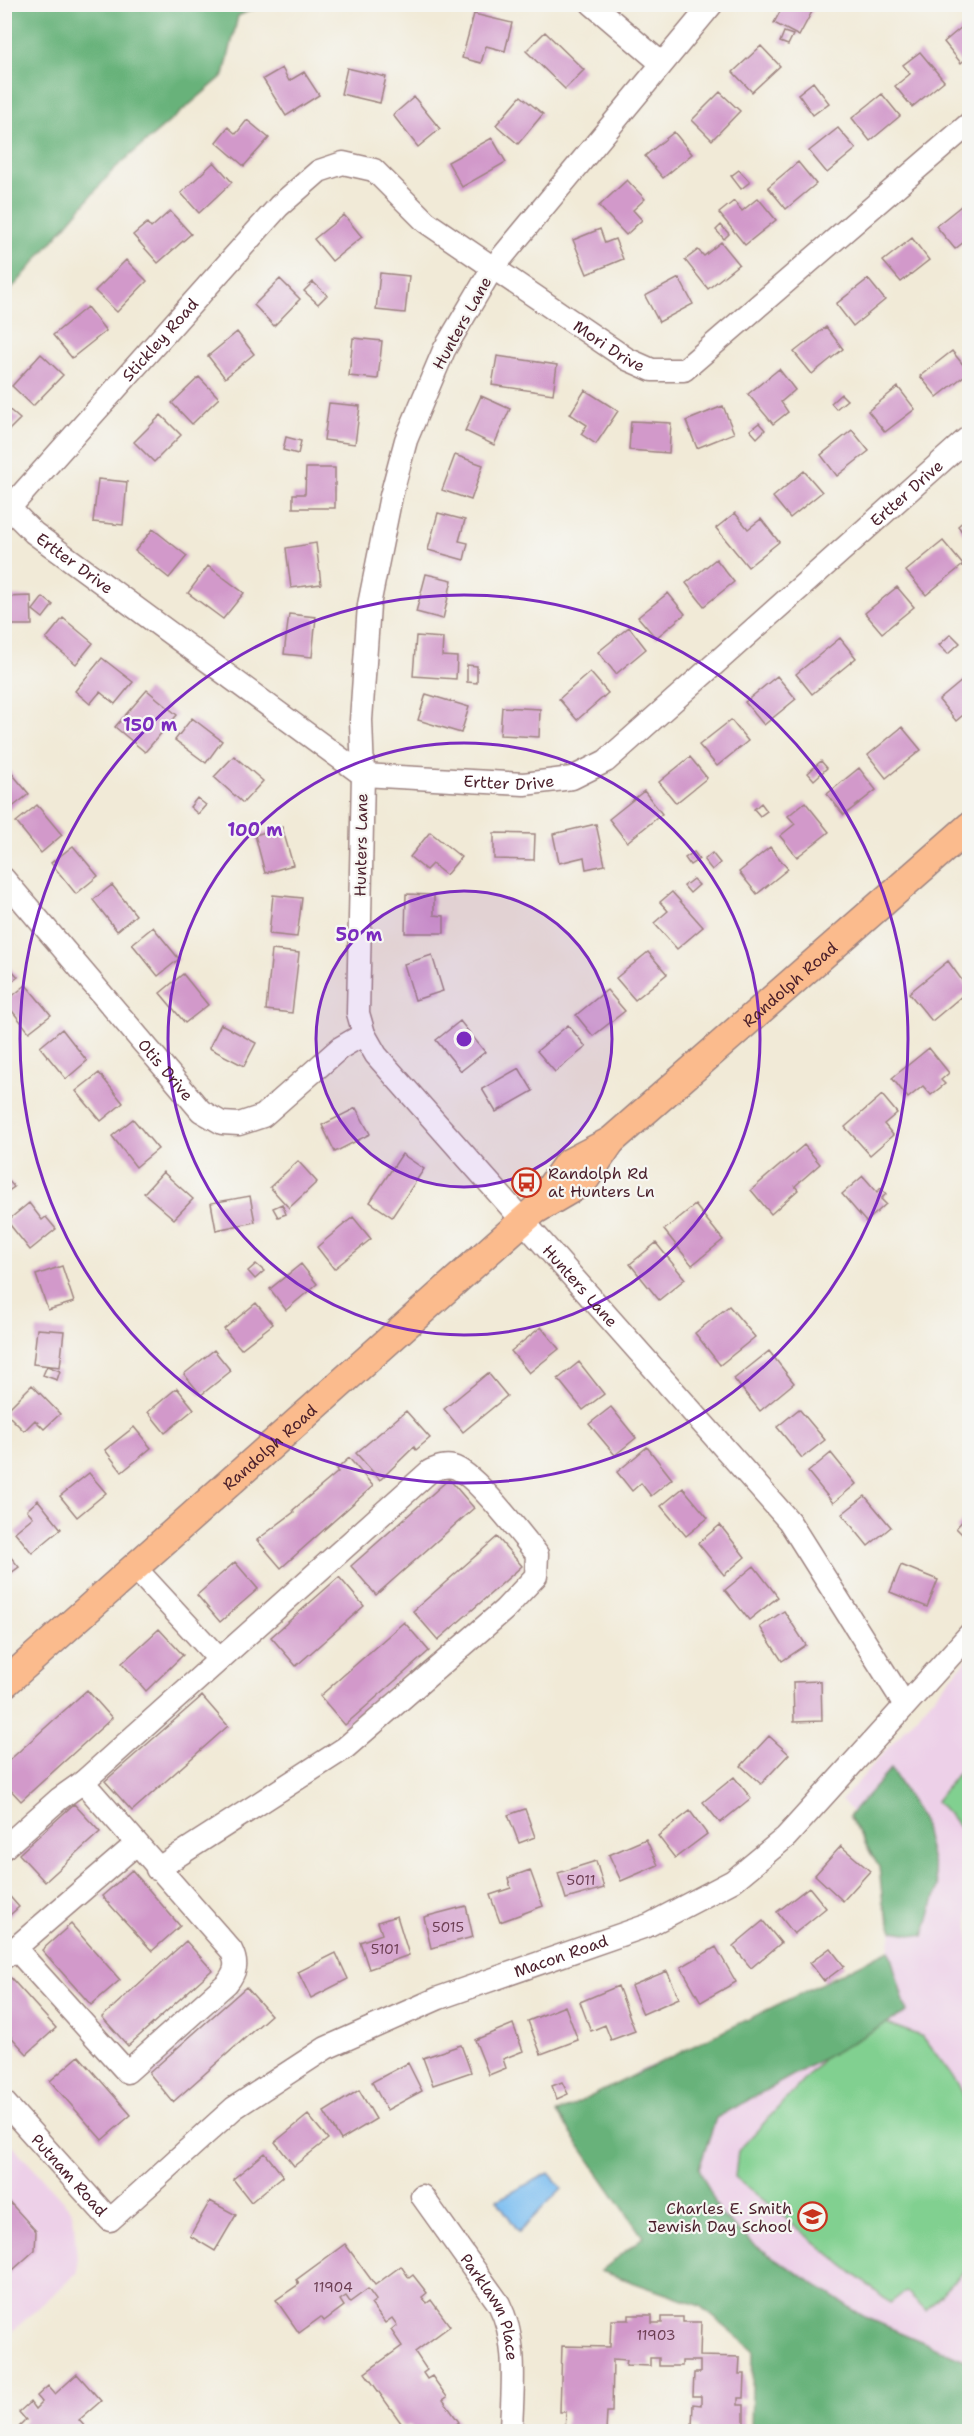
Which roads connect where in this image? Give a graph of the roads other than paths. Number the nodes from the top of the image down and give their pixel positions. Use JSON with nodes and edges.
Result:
{"nodes":[{"id":1,"x":591,"y":4,"type":"edge"},
{"id":2,"x":712,"y":4,"type":"edge"},
{"id":3,"x":661,"y":63,"type":"junction"},
{"id":4,"x":969,"y":123,"type":"edge"},
{"id":5,"x":319,"y":171,"type":"joint"},
{"id":6,"x":492,"y":269,"type":"junction"},
{"id":7,"x":969,"y":436,"type":"edge"},
{"id":8,"x":7,"y":511,"type":"edge"},
{"id":9,"x":363,"y":775,"type":"junction"},
{"id":10,"x":969,"y":826,"type":"edge"},
{"id":11,"x":4,"y":879,"type":"edge"},
{"id":12,"x":364,"y":1034,"type":"junction"},
{"id":13,"x":528,"y":1216,"type":"junction"},
{"id":14,"x":135,"y":1568,"type":"junction"},
{"id":15,"x":969,"y":1634,"type":"edge"},
{"id":16,"x":218,"y":1658,"type":"junction"},
{"id":17,"x":4,"y":1684,"type":"edge"},
{"id":18,"x":905,"y":1705,"type":"junction"},
{"id":19,"x":82,"y":1782,"type":"junction"},
{"id":20,"x":135,"y":1845,"type":"junction"},
{"id":21,"x":4,"y":1848,"type":"edge"},
{"id":22,"x":157,"y":1869,"type":"junction"},
{"id":23,"x":10,"y":1953,"type":"edge"},
{"id":24,"x":4,"y":2102,"type":"edge"},
{"id":25,"x":422,"y":2196,"type":"dead end"},
{"id":26,"x":110,"y":2220,"type":"joint"},
{"id":27,"x":511,"y":2432,"type":"edge"}],
"edges":[{"from":1,"to":3,"type":"street"},
{"from":2,"to":3,"type":"street","name":"Hunters Lane"},
{"from":3,"to":6,"type":"street","name":"Hunters Lane"},
{"from":4,"to":6,"type":"street","name":"Mori Drive"},
{"from":5,"to":6,"type":"street","name":"Mori Drive"},
{"from":5,"to":8,"type":"street","name":"Stickley Road"},
{"from":6,"to":9,"type":"street","name":"Hunters Lane"},
{"from":7,"to":9,"type":"street","name":"Ertter Drive"},
{"from":8,"to":9,"type":"street","name":"Ertter Drive"},
{"from":9,"to":12,"type":"street","name":"Hunters Lane"},
{"from":10,"to":13,"type":"main road","name":"Randolph Road"},
{"from":11,"to":12,"type":"street","name":"Otis Drive"},
{"from":12,"to":13,"type":"street","name":"Hunters Lane"},
{"from":13,"to":14,"type":"main road","name":"Randolph Road"},
{"from":13,"to":18,"type":"street","name":"Hunters Lane"},
{"from":14,"to":16,"type":"street"},
{"from":14,"to":17,"type":"main road","name":"Randolph Road"},
{"from":15,"to":18,"type":"street","name":"Macon Road"},
{"from":16,"to":19,"type":"street"},
{"from":16,"to":22,"type":"street"},
{"from":18,"to":26,"type":"street","name":"Macon Road"},
{"from":19,"to":20,"type":"street"},
{"from":19,"to":21,"type":"street"},
{"from":20,"to":22,"type":"street"},
{"from":20,"to":23,"type":"street"},
{"from":22,"to":23,"type":"street"},
{"from":24,"to":26,"type":"street","name":"Putnam Road"},
{"from":25,"to":27,"type":"street","name":"Parklawn Place"}]}
